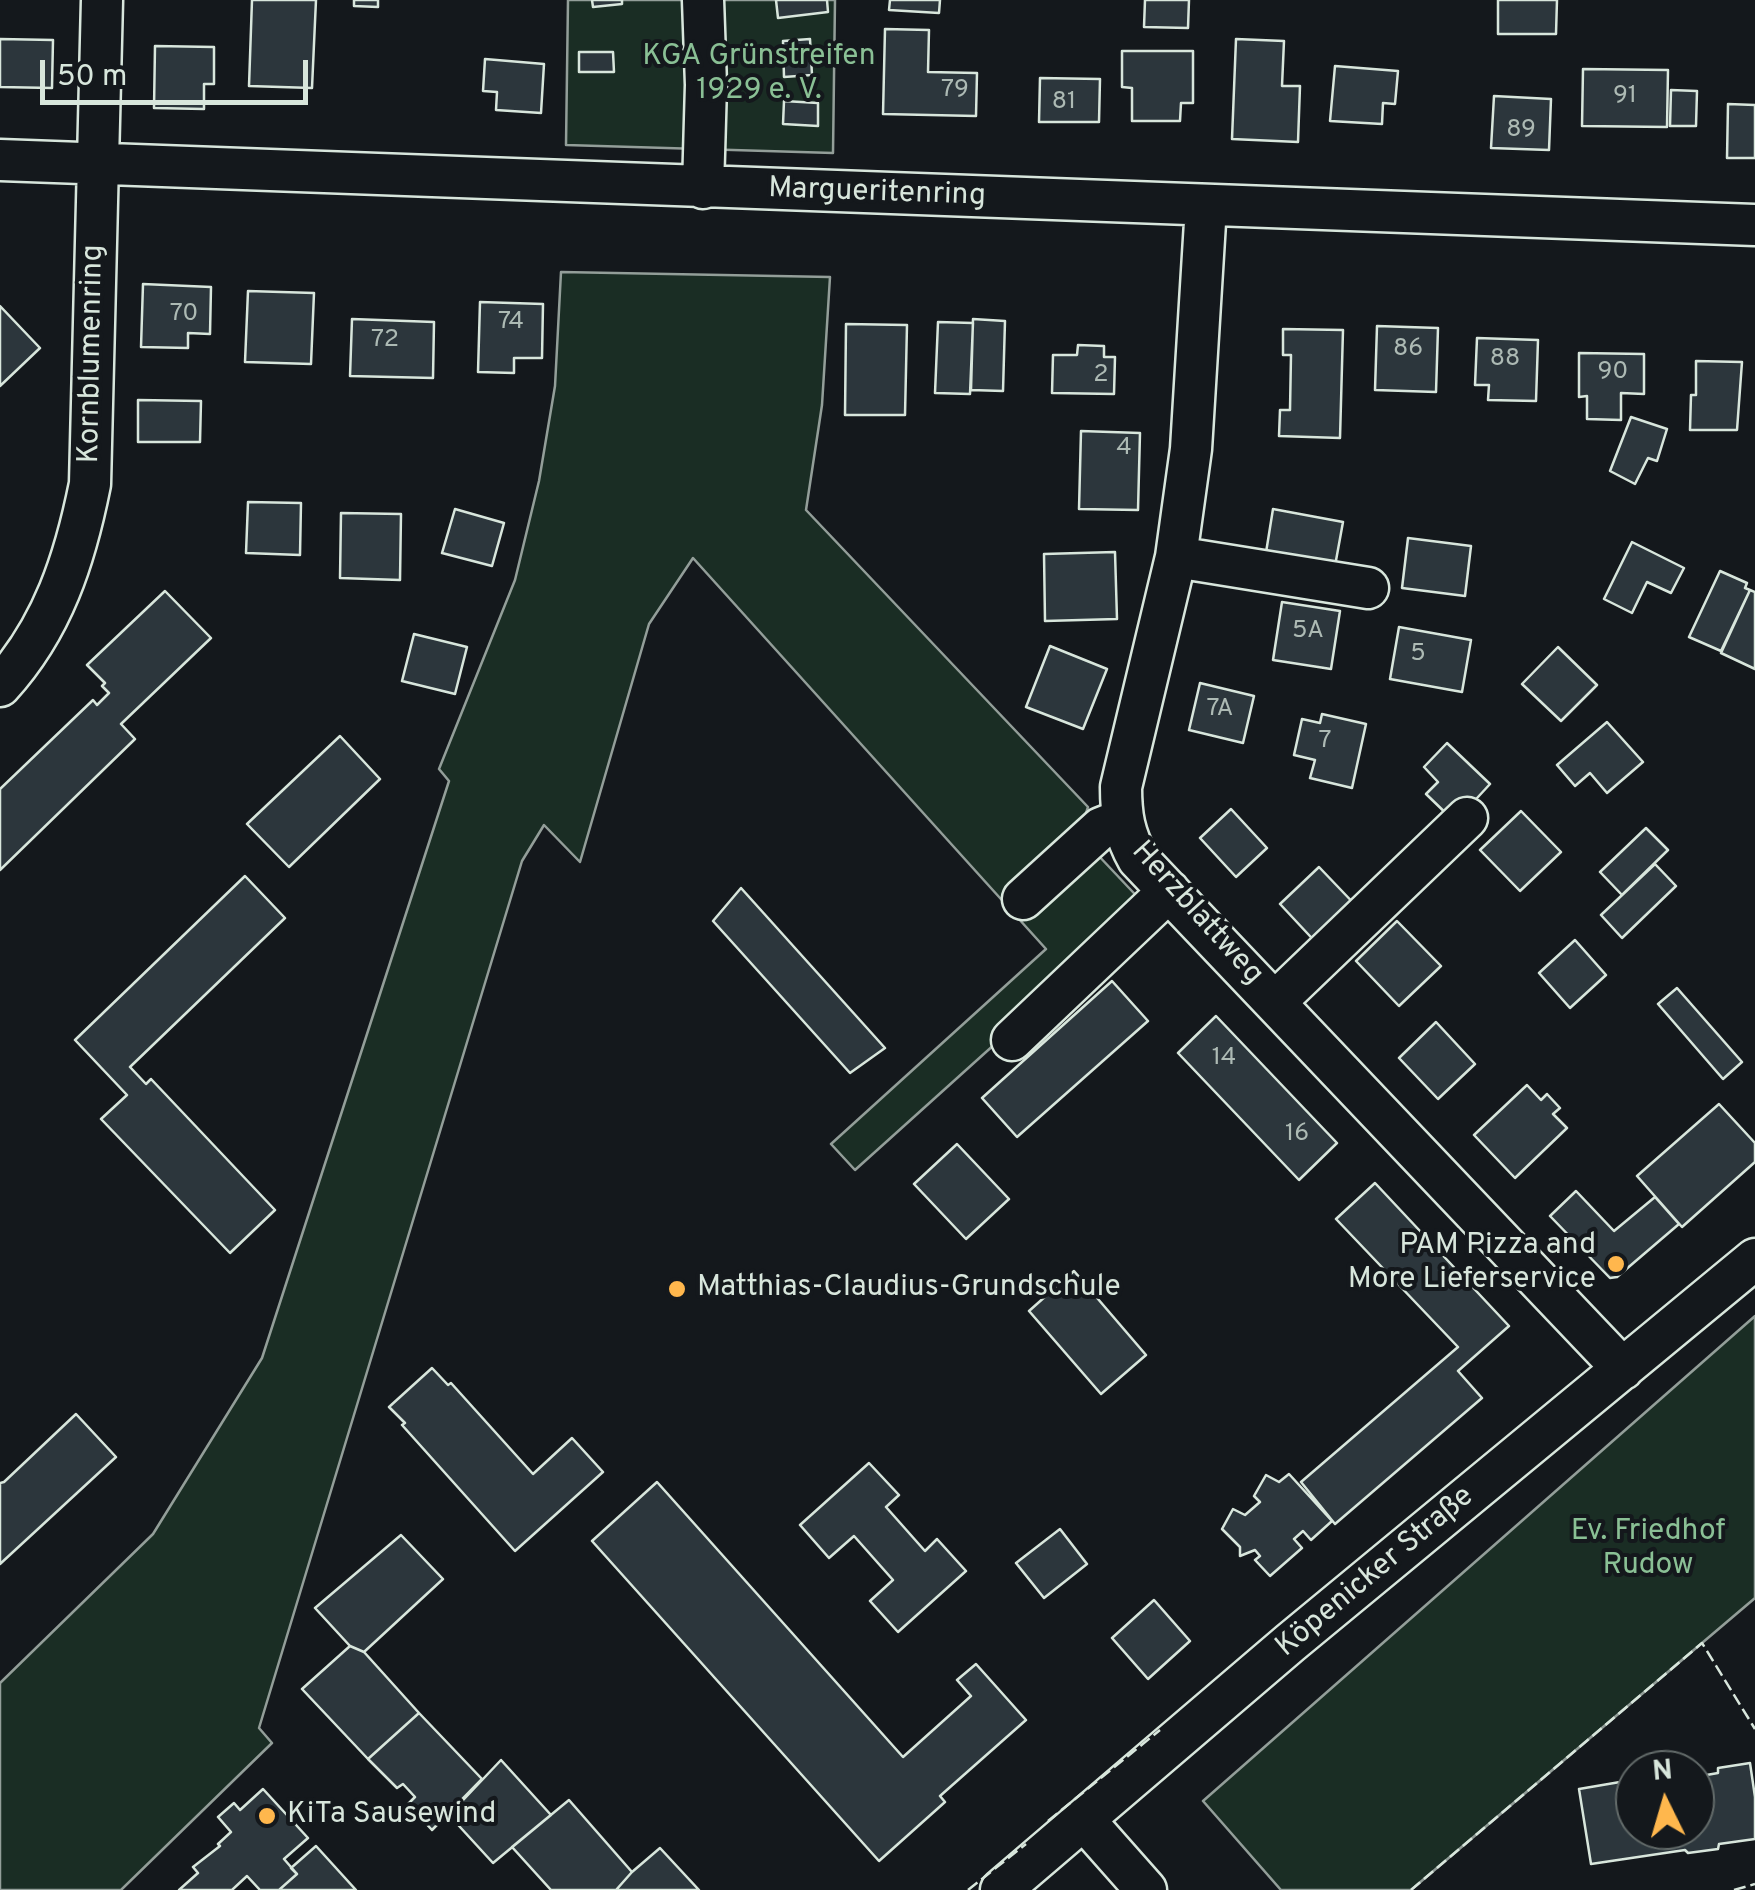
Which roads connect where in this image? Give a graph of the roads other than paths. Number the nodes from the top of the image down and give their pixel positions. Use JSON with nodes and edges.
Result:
{"nodes":[{"id":1,"x":102,"y":0,"type":"edge"},
{"id":2,"x":703,"y":0,"type":"edge"},
{"id":3,"x":0,"y":160,"type":"edge"},
{"id":4,"x":97,"y":163,"type":"junction"},
{"id":5,"x":703,"y":188,"type":"junction"},
{"id":6,"x":1206,"y":206,"type":"junction"},
{"id":7,"x":1755,"y":225,"type":"edge"},
{"id":8,"x":1176,"y":557,"type":"junction"},
{"id":9,"x":1368,"y":588,"type":"dead end"},
{"id":10,"x":0,"y":686,"type":"edge"},
{"id":11,"x":1467,"y":818,"type":"dead end"},
{"id":12,"x":1121,"y":820,"type":"junction"},
{"id":13,"x":1169,"y":891,"type":"junction"},
{"id":14,"x":1023,"y":899,"type":"dead end"},
{"id":15,"x":1274,"y":1002,"type":"junction"},
{"id":16,"x":1012,"y":1040,"type":"dead end"},
{"id":17,"x":1755,"y":1259,"type":"edge"},
{"id":18,"x":1623,"y":1369,"type":"junction"},
{"id":19,"x":1085,"y":1821,"type":"junction"},
{"id":20,"x":1001,"y":1890,"type":"edge"},
{"id":21,"x":1146,"y":1890,"type":"edge"}],
"edges":[{"from":1,"to":4,"type":"street","name":"Kornblumenring"},
{"from":2,"to":5,"type":"street"},
{"from":3,"to":4,"type":"street","name":"Margueritenring"},
{"from":4,"to":5,"type":"street","name":"Margueritenring"},
{"from":4,"to":10,"type":"street","name":"Kornblumenring"},
{"from":5,"to":6,"type":"street","name":"Margueritenring"},
{"from":6,"to":7,"type":"street","name":"Margueritenring"},
{"from":6,"to":8,"type":"street","name":"Herzblattweg"},
{"from":8,"to":9,"type":"street"},
{"from":8,"to":12,"type":"street","name":"Herzblattweg"},
{"from":11,"to":15,"type":"street"},
{"from":12,"to":13,"type":"street","name":"Herzblattweg"},
{"from":12,"to":14,"type":"street"},
{"from":13,"to":15,"type":"street","name":"Herzblattweg"},
{"from":13,"to":16,"type":"street"},
{"from":15,"to":18,"type":"street","name":"Herzblattweg"},
{"from":17,"to":18,"type":"street","name":"Köpenicker Straße"},
{"from":18,"to":19,"type":"street","name":"Köpenicker Straße"},
{"from":19,"to":20,"type":"street","name":"Köpenicker Straße"},
{"from":19,"to":21,"type":"street"}]}
